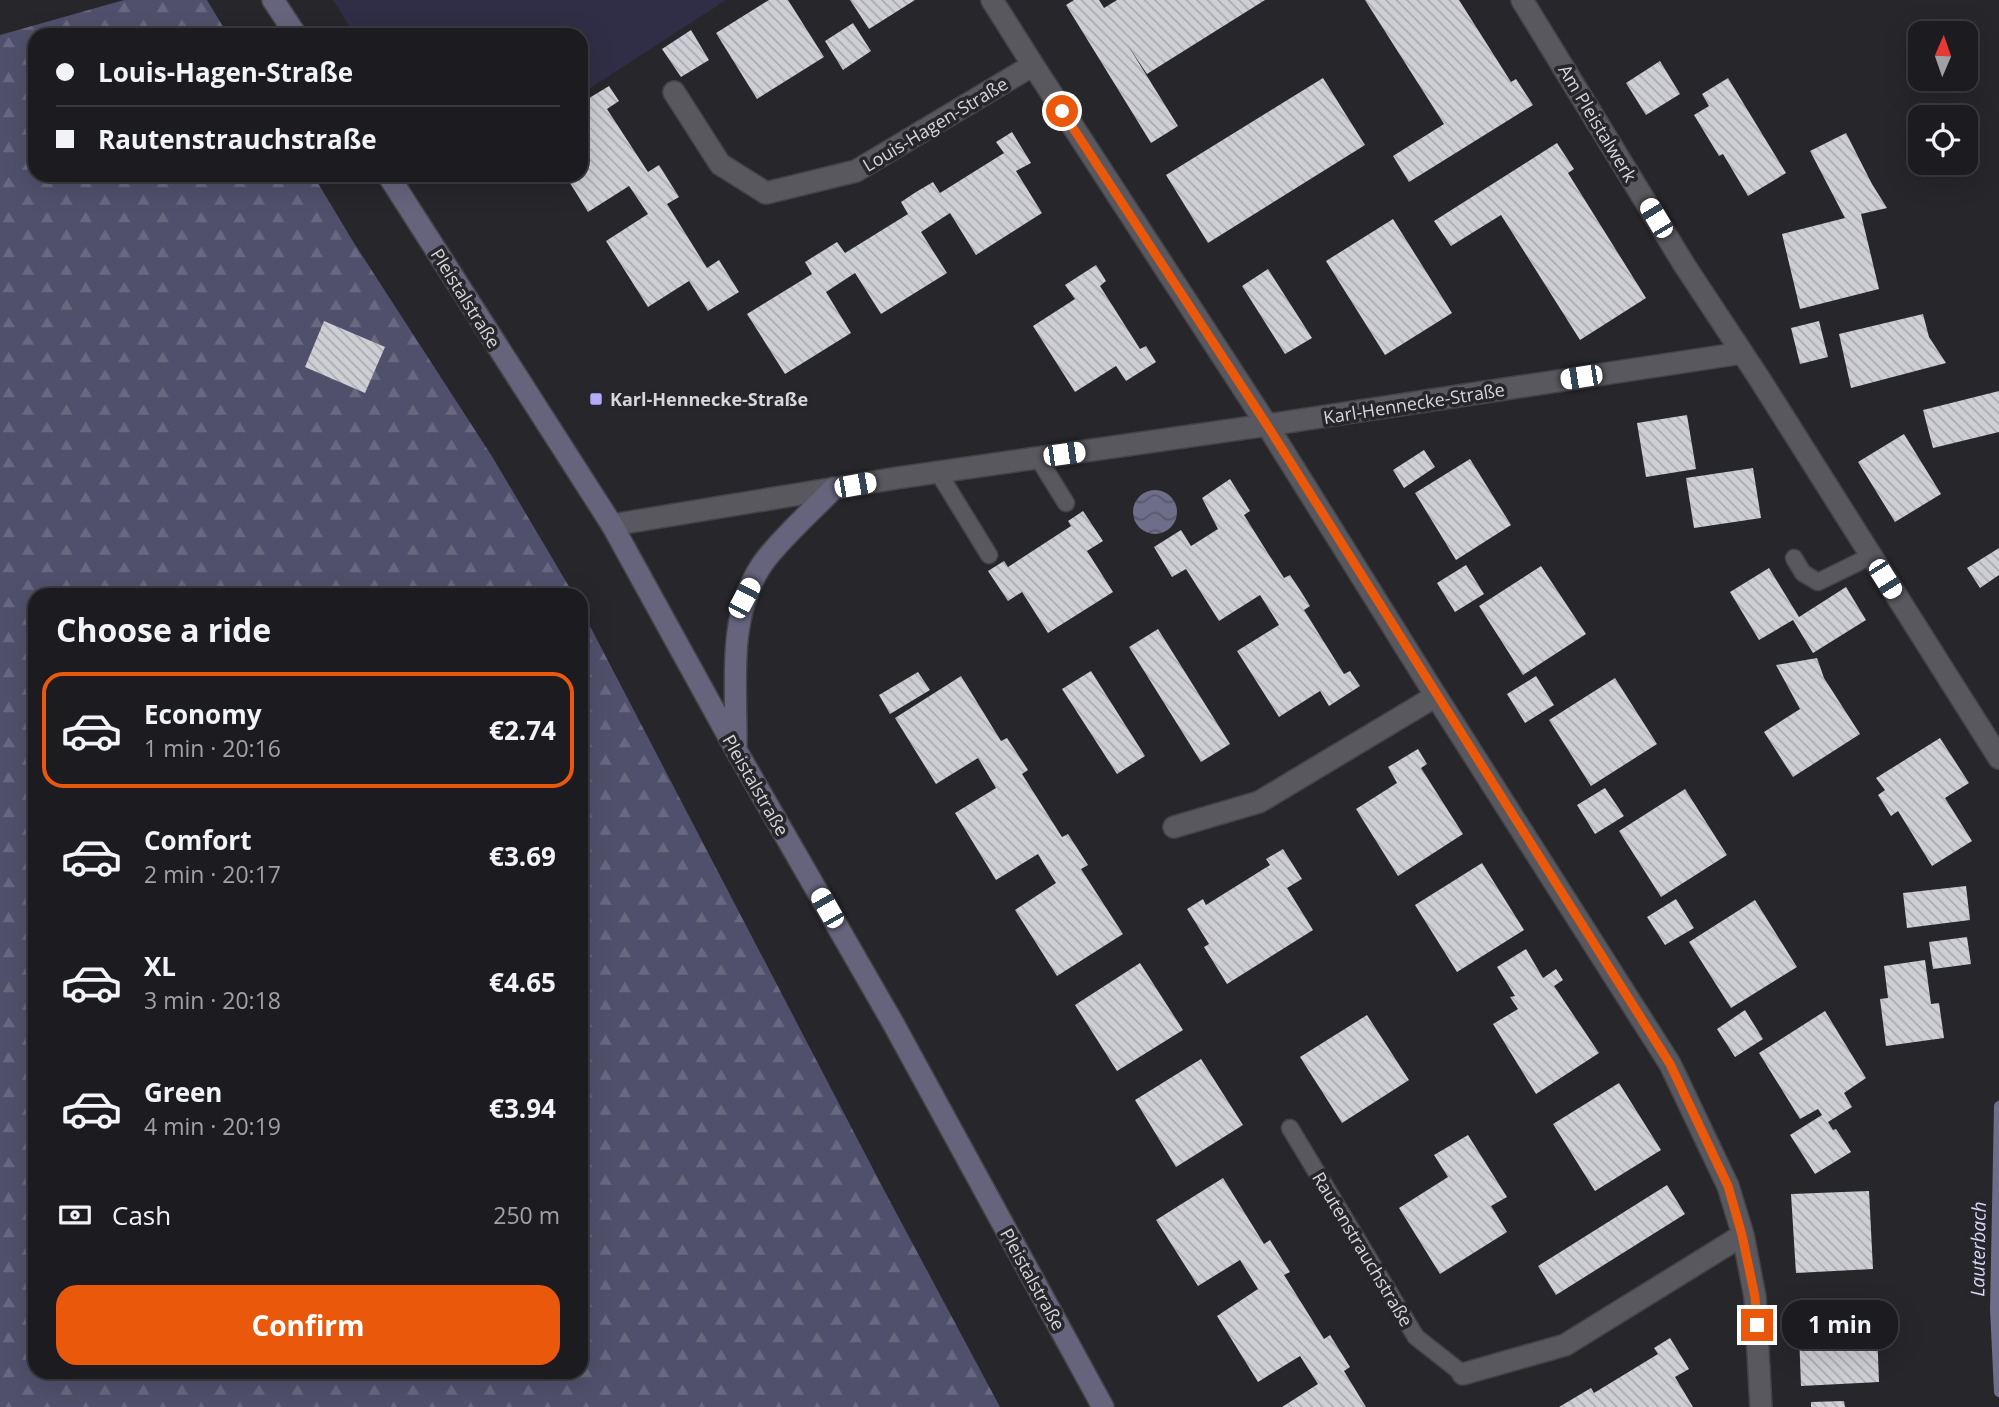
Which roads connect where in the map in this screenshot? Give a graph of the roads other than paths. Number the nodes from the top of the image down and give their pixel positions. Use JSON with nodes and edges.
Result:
{"nodes":[{"id":1,"x":274,"y":0,"type":"edge"},
{"id":2,"x":992,"y":0,"type":"edge"},
{"id":3,"x":1522,"y":0,"type":"edge"},
{"id":4,"x":292,"y":28,"type":"edge"},
{"id":5,"x":1032,"y":65,"type":"junction"},
{"id":6,"x":674,"y":92,"type":"dead end"},
{"id":7,"x":392,"y":182,"type":"edge"},
{"id":8,"x":1742,"y":353,"type":"junction"},
{"id":9,"x":1267,"y":425,"type":"junction"},
{"id":10,"x":1038,"y":458,"type":"junction"},
{"id":11,"x":938,"y":472,"type":"junction"},
{"id":12,"x":834,"y":488,"type":"junction"},
{"id":13,"x":1066,"y":503,"type":"dead end"},
{"id":14,"x":611,"y":526,"type":"junction"},
{"id":15,"x":989,"y":555,"type":"dead end"},
{"id":16,"x":1871,"y":556,"type":"junction"},
{"id":17,"x":1794,"y":558,"type":"dead end"},
{"id":18,"x":1436,"y":696,"type":"junction"},
{"id":19,"x":736,"y":750,"type":"junction"},
{"id":20,"x":1999,"y":758,"type":"edge"},
{"id":21,"x":1174,"y":827,"type":"dead end"},
{"id":22,"x":1290,"y":1128,"type":"dead end"},
{"id":23,"x":1742,"y":1235,"type":"junction"},
{"id":24,"x":1463,"y":1374,"type":"joint"},
{"id":25,"x":1103,"y":1407,"type":"edge"},
{"id":26,"x":1761,"y":1407,"type":"edge"}],
"edges":[{"from":1,"to":4,"type":"main road"},
{"from":2,"to":5,"type":"street"},
{"from":3,"to":8,"type":"street","name":"Am Pleistalwerk"},
{"from":5,"to":6,"type":"street","name":"Louis-Hagen-Straße"},
{"from":5,"to":9,"type":"street"},
{"from":7,"to":14,"type":"main road","name":"Pleistalstraße"},
{"from":8,"to":9,"type":"street","name":"Karl-Hennecke-Straße"},
{"from":8,"to":16,"type":"street"},
{"from":9,"to":10,"type":"street","name":"Karl-Hennecke-Straße"},
{"from":9,"to":18,"type":"street"},
{"from":10,"to":11,"type":"street","name":"Karl-Hennecke-Straße"},
{"from":10,"to":13,"type":"lane"},
{"from":11,"to":12,"type":"street","name":"Karl-Hennecke-Straße"},
{"from":11,"to":15,"type":"lane"},
{"from":12,"to":14,"type":"street","name":"Karl-Hennecke-Straße"},
{"from":12,"to":19,"type":"main road"},
{"from":14,"to":19,"type":"main road","name":"Pleistalstraße"},
{"from":16,"to":17,"type":"lane"},
{"from":16,"to":20,"type":"street"},
{"from":18,"to":21,"type":"street"},
{"from":18,"to":23,"type":"street"},
{"from":19,"to":25,"type":"main road","name":"Pleistalstraße"},
{"from":22,"to":24,"type":"lane","name":"Rautenstrauchstraße"},
{"from":23,"to":24,"type":"street","name":"Rautenstrauchstraße"},
{"from":23,"to":26,"type":"street"}]}
